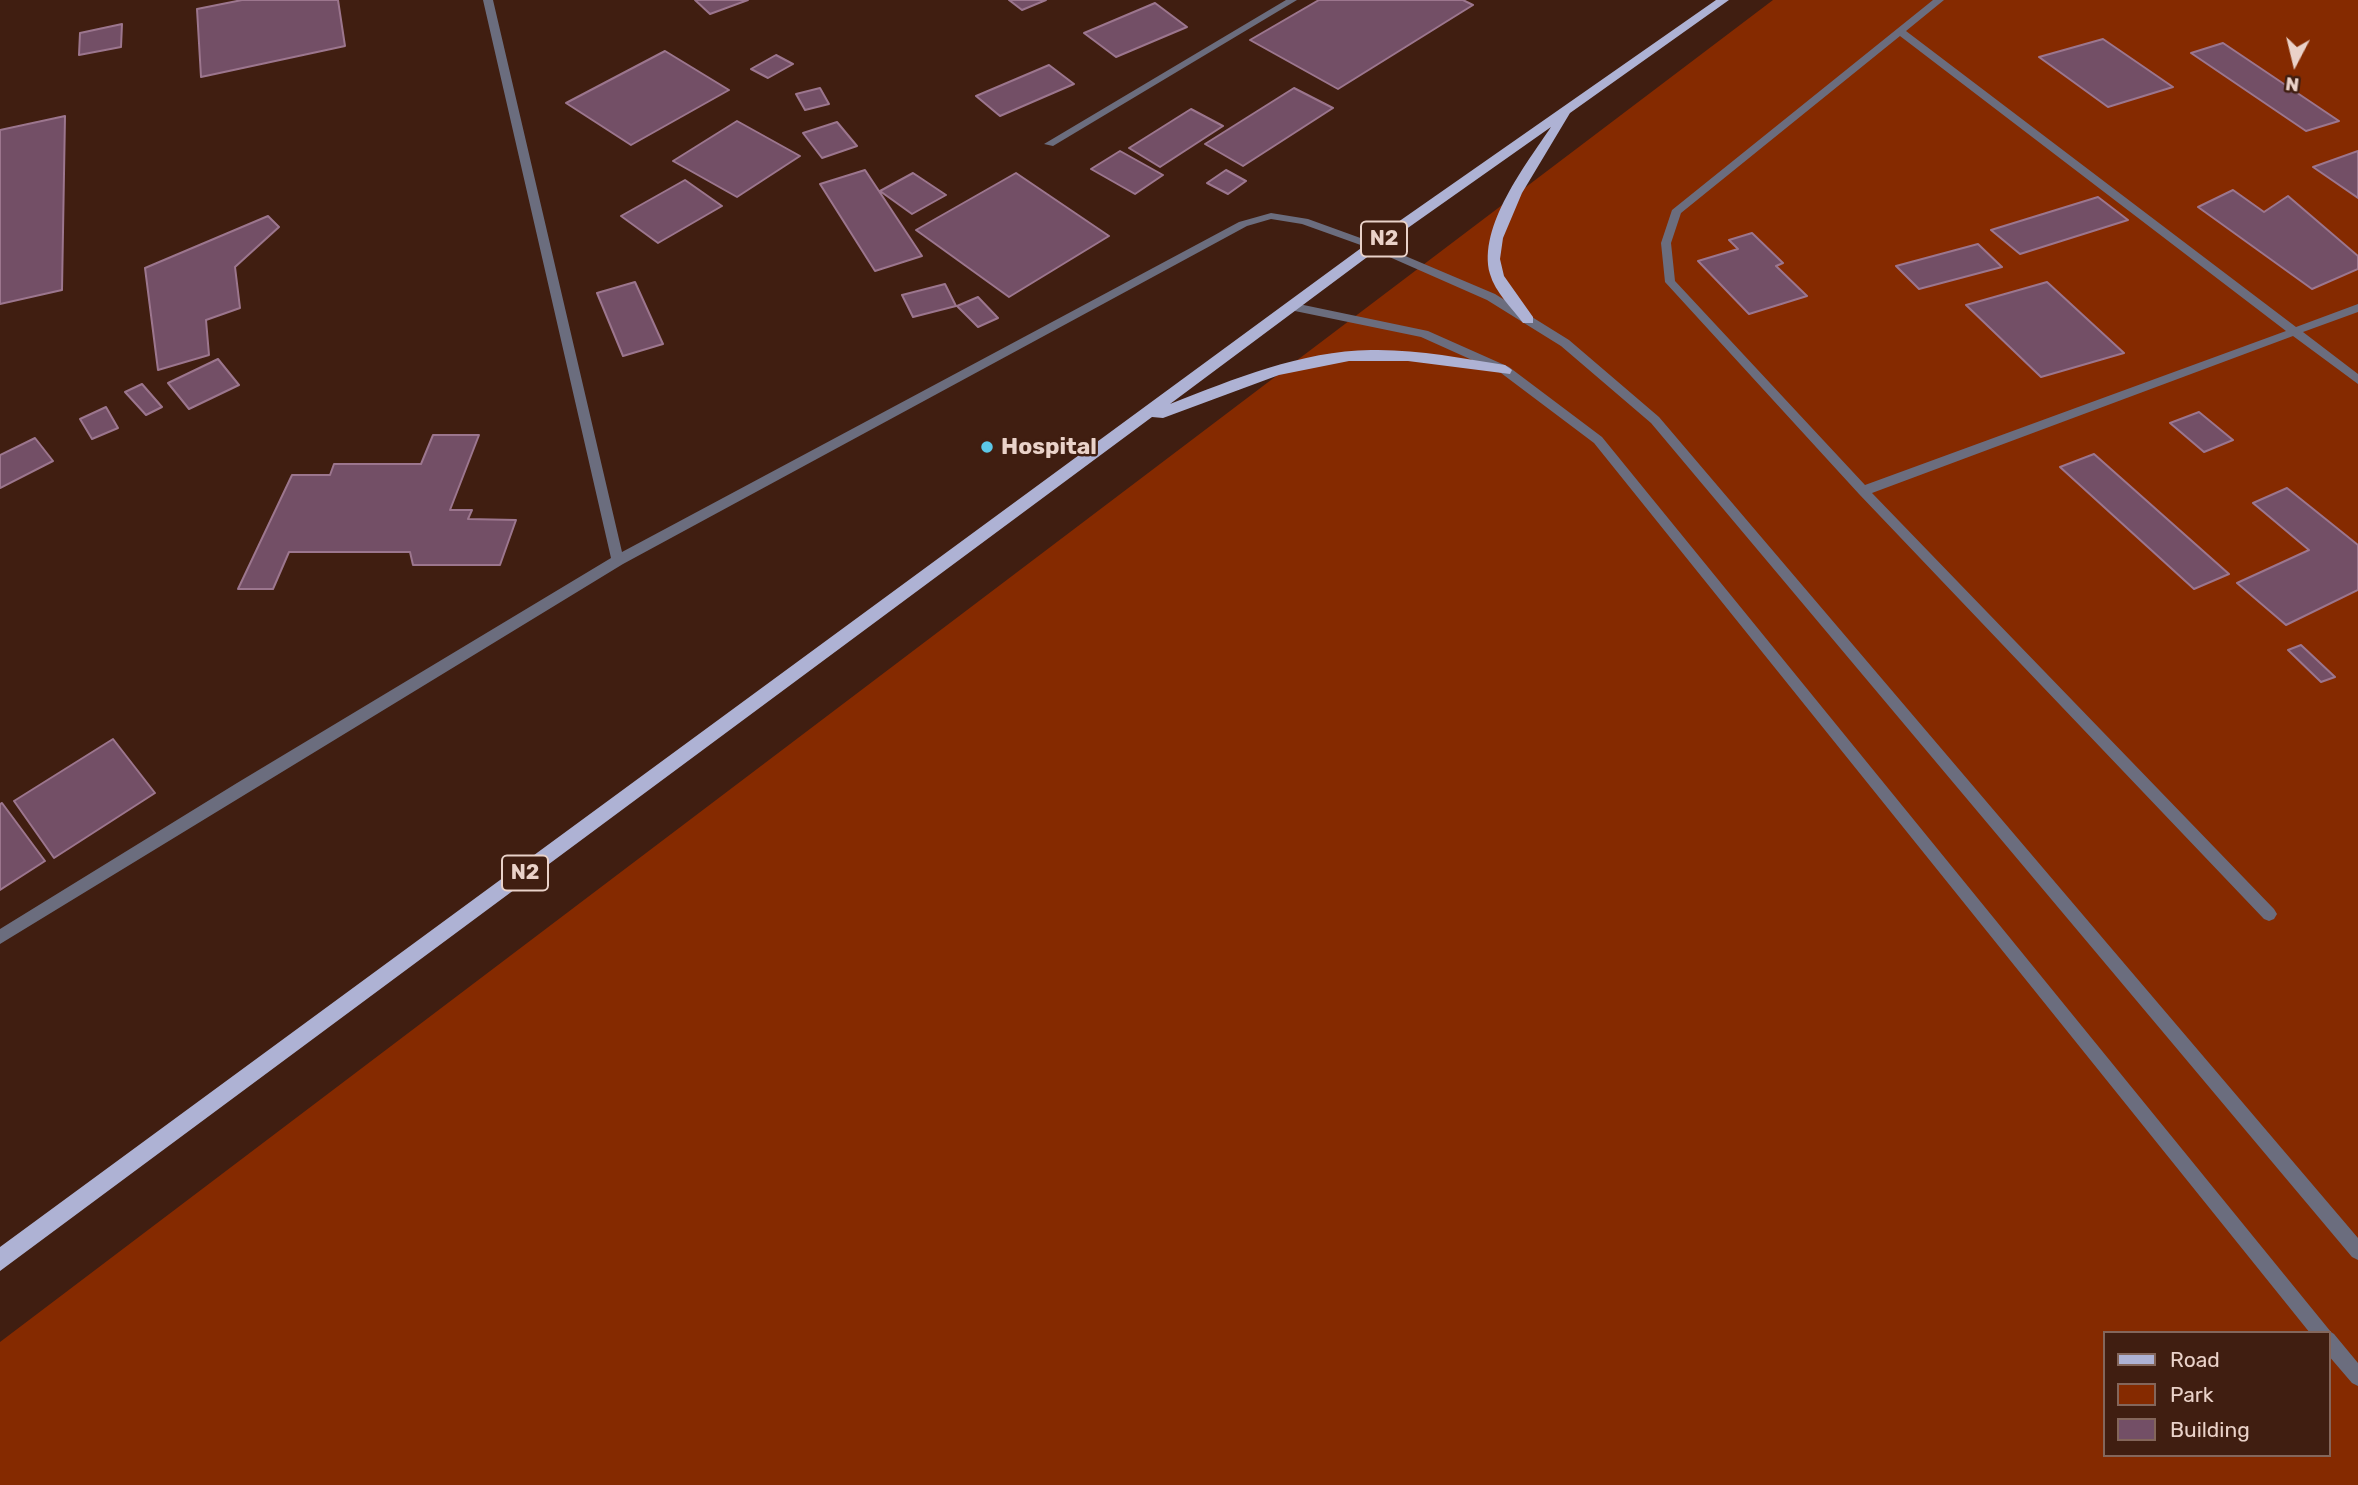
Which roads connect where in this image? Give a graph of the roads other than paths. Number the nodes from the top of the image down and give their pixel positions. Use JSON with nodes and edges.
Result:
{"nodes":[{"id":1,"x":488,"y":0,"type":"edge"},
{"id":2,"x":1292,"y":0,"type":"edge"},
{"id":3,"x":1723,"y":0,"type":"edge"},
{"id":4,"x":1938,"y":0,"type":"edge"},
{"id":5,"x":1900,"y":31,"type":"junction"},
{"id":6,"x":1568,"y":109,"type":"junction"},
{"id":7,"x":1048,"y":144,"type":"dead end"},
{"id":8,"x":1373,"y":246,"type":"junction"},
{"id":9,"x":1294,"y":307,"type":"junction"},
{"id":10,"x":2358,"y":308,"type":"edge"},
{"id":11,"x":1528,"y":320,"type":"junction"},
{"id":12,"x":2293,"y":332,"type":"junction"},
{"id":13,"x":1505,"y":370,"type":"junction"},
{"id":14,"x":2358,"y":380,"type":"edge"},
{"id":15,"x":1138,"y":421,"type":"junction"},
{"id":16,"x":1863,"y":491,"type":"junction"},
{"id":17,"x":618,"y":561,"type":"junction"},
{"id":18,"x":2269,"y":914,"type":"dead end"},
{"id":19,"x":0,"y":937,"type":"edge"},
{"id":20,"x":2358,"y":1251,"type":"edge"},
{"id":21,"x":0,"y":1260,"type":"edge"},
{"id":22,"x":2320,"y":1331,"type":"edge"},
{"id":23,"x":2330,"y":1342,"type":"edge"},
{"id":24,"x":2358,"y":1377,"type":"edge"}],
"edges":[{"from":1,"to":17,"type":"street"},
{"from":2,"to":7,"type":"street"},
{"from":3,"to":6,"type":"main road","number":"N2"},
{"from":4,"to":5,"type":"street"},
{"from":5,"to":12,"type":"street"},
{"from":5,"to":16,"type":"street"},
{"from":6,"to":8,"type":"main road","number":"N2"},
{"from":6,"to":11,"type":"main road"},
{"from":8,"to":9,"type":"main road","number":"N2"},
{"from":8,"to":11,"type":"street"},
{"from":8,"to":17,"type":"street"},
{"from":9,"to":13,"type":"street"},
{"from":9,"to":15,"type":"main road","number":"N2"},
{"from":10,"to":12,"type":"street"},
{"from":11,"to":20,"type":"street"},
{"from":12,"to":14,"type":"street"},
{"from":12,"to":16,"type":"street"},
{"from":13,"to":15,"type":"main road"},
{"from":13,"to":22,"type":"street"},
{"from":15,"to":21,"type":"main road","number":"N2"},
{"from":16,"to":18,"type":"street"},
{"from":17,"to":19,"type":"street"},
{"from":23,"to":24,"type":"street"}]}
